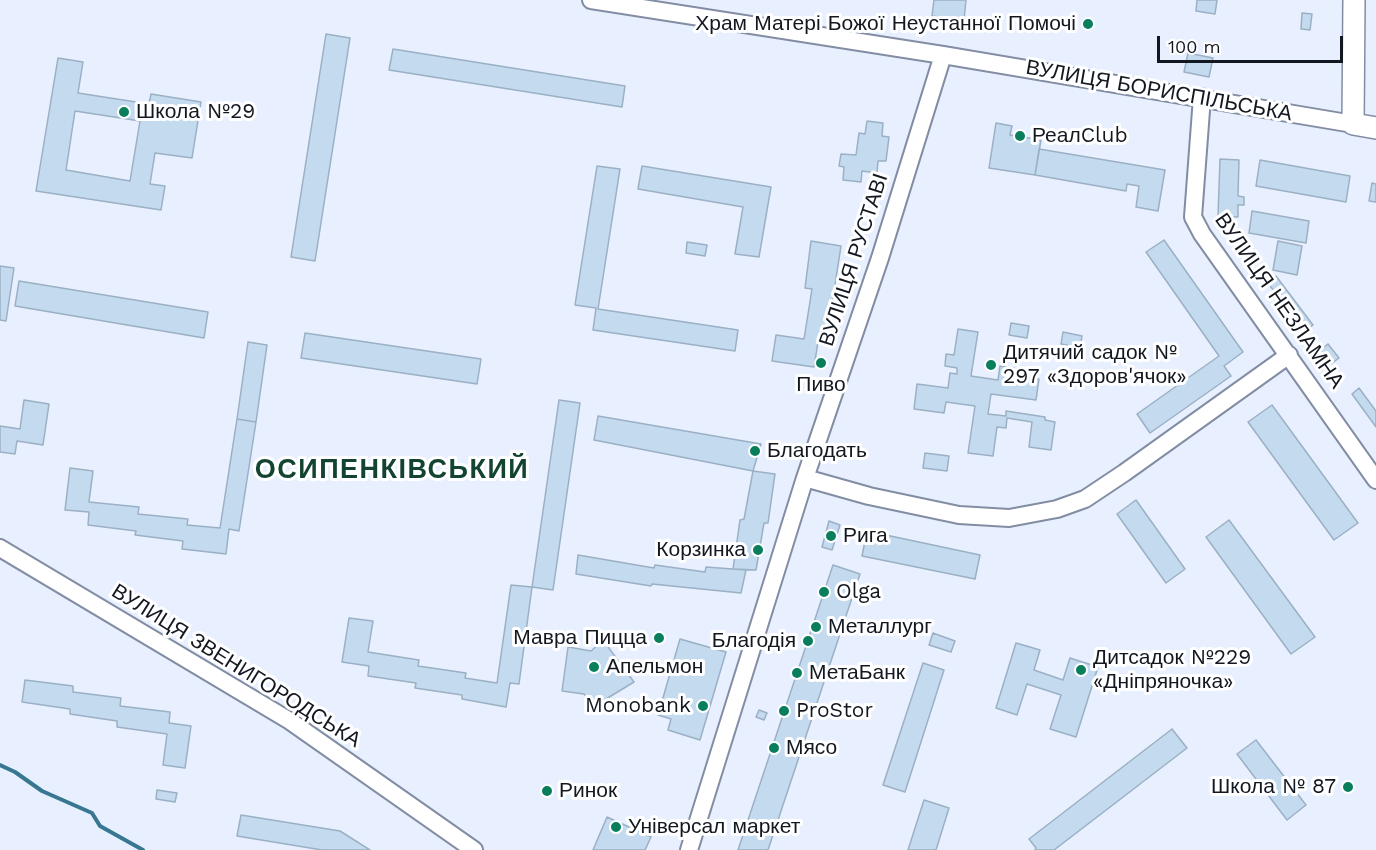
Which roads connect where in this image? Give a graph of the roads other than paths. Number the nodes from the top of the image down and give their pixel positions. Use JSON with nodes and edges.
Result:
{"nodes":[{"id":1,"x":591,"y":0,"type":"edge"},
{"id":2,"x":1354,"y":0,"type":"edge"},
{"id":3,"x":943,"y":55,"type":"junction"},
{"id":4,"x":1202,"y":97,"type":"junction"},
{"id":5,"x":1353,"y":124,"type":"junction"},
{"id":6,"x":1376,"y":128,"type":"edge"},
{"id":7,"x":1289,"y":355,"type":"junction"},
{"id":8,"x":805,"y":478,"type":"junction"},
{"id":9,"x":1376,"y":480,"type":"edge"},
{"id":10,"x":0,"y":548,"type":"edge"},
{"id":11,"x":474,"y":850,"type":"edge"},
{"id":12,"x":689,"y":850,"type":"edge"}],
"edges":[{"from":1,"to":3,"type":"street","name":"ВУЛИЦЯ БОРИСПІЛЬСЬКА"},
{"from":2,"to":5,"type":"main road"},
{"from":3,"to":4,"type":"street","name":"ВУЛИЦЯ БОРИСПІЛЬСЬКА"},
{"from":3,"to":8,"type":"street","name":"ВУЛИЦЯ РУСТАВІ"},
{"from":4,"to":5,"type":"street","name":"ВУЛИЦЯ БОРИСПІЛЬСЬКА"},
{"from":4,"to":7,"type":"street","name":"ВУЛИЦЯ НЕЗЛАМНА"},
{"from":5,"to":6,"type":"main road","name":"ВУЛИЦЯ БОРИСПІЛЬСЬКА"},
{"from":7,"to":8,"type":"street"},
{"from":7,"to":9,"type":"street","name":"ВУЛИЦЯ НЕЗЛАМНА"},
{"from":8,"to":12,"type":"street","name":"ВУЛИЦЯ РУСТАВІ"},
{"from":10,"to":11,"type":"street","name":"ВУЛИЦЯ ЗВЕНИГОРОДСЬКА"}]}
